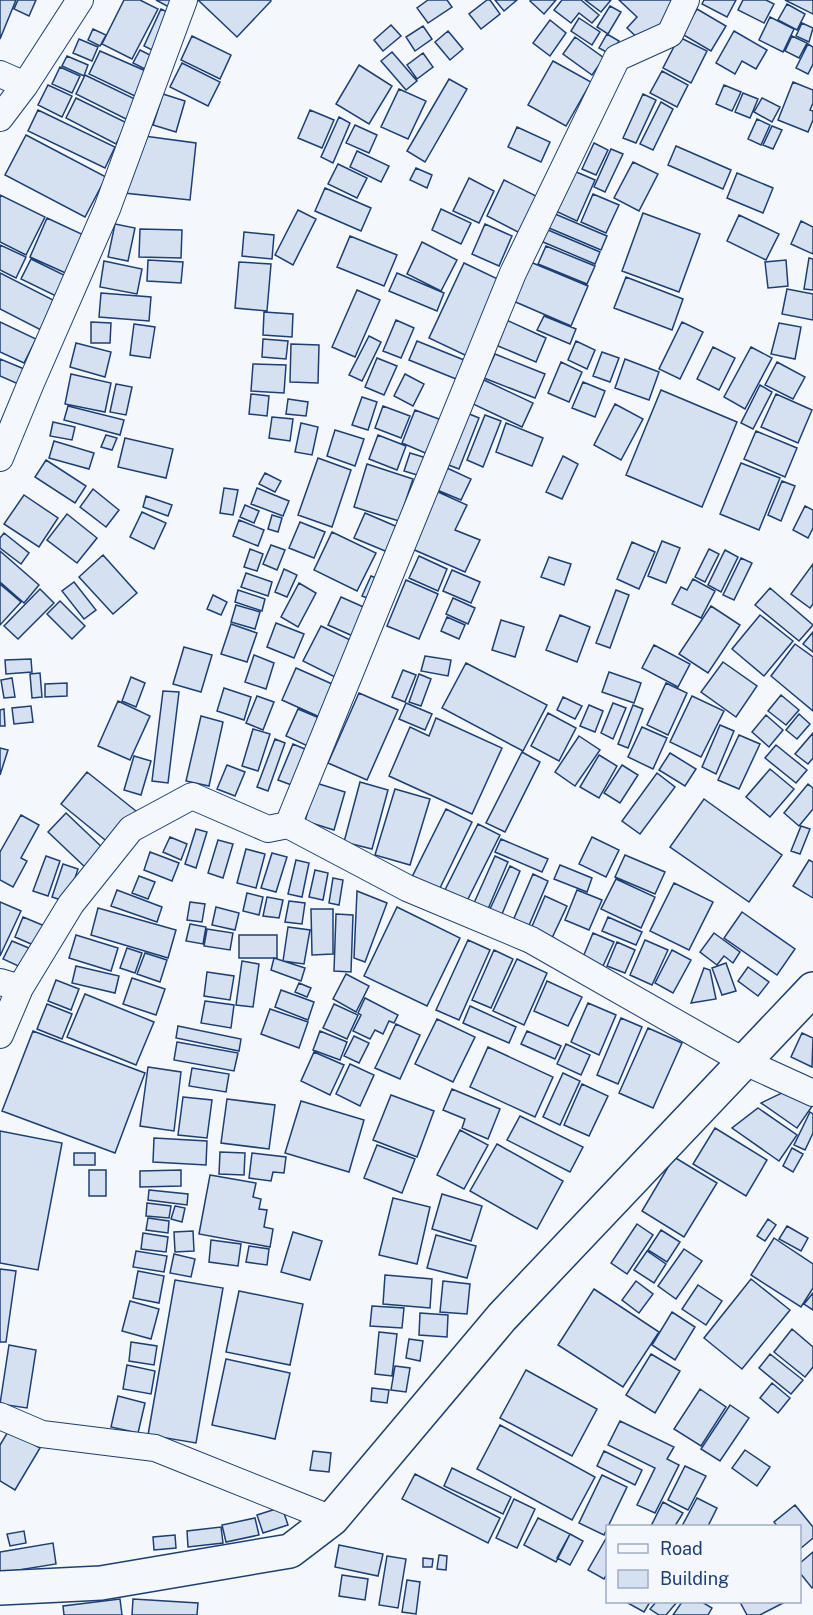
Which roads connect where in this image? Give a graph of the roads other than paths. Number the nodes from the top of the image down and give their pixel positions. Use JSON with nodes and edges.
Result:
{"nodes":[{"id":1,"x":80,"y":0,"type":"edge"},
{"id":2,"x":184,"y":0,"type":"edge"},
{"id":3,"x":686,"y":0,"type":"edge"},
{"id":4,"x":0,"y":74,"type":"edge"},
{"id":5,"x":25,"y":85,"type":"junction"},
{"id":6,"x":0,"y":118,"type":"edge"},
{"id":7,"x":0,"y":458,"type":"edge"},
{"id":8,"x":288,"y":825,"type":"junction"},
{"id":9,"x":10,"y":985,"type":"edge"},
{"id":10,"x":813,"y":989,"type":"edge"},
{"id":11,"x":0,"y":1035,"type":"edge"},
{"id":12,"x":745,"y":1062,"type":"junction"},
{"id":13,"x":813,"y":1092,"type":"edge"},
{"id":14,"x":0,"y":1416,"type":"edge"},
{"id":15,"x":332,"y":1519,"type":"junction"},
{"id":16,"x":0,"y":1588,"type":"edge"}],
"edges":[{"from":1,"to":5,"type":"street"},
{"from":2,"to":7,"type":"street"},
{"from":3,"to":8,"type":"street"},
{"from":4,"to":5,"type":"street"},
{"from":5,"to":6,"type":"street"},
{"from":8,"to":9,"type":"street"},
{"from":8,"to":12,"type":"street"},
{"from":9,"to":11,"type":"street"},
{"from":10,"to":12,"type":"main road"},
{"from":12,"to":13,"type":"street"},
{"from":12,"to":15,"type":"main road"},
{"from":14,"to":15,"type":"street"},
{"from":15,"to":16,"type":"main road"}]}
